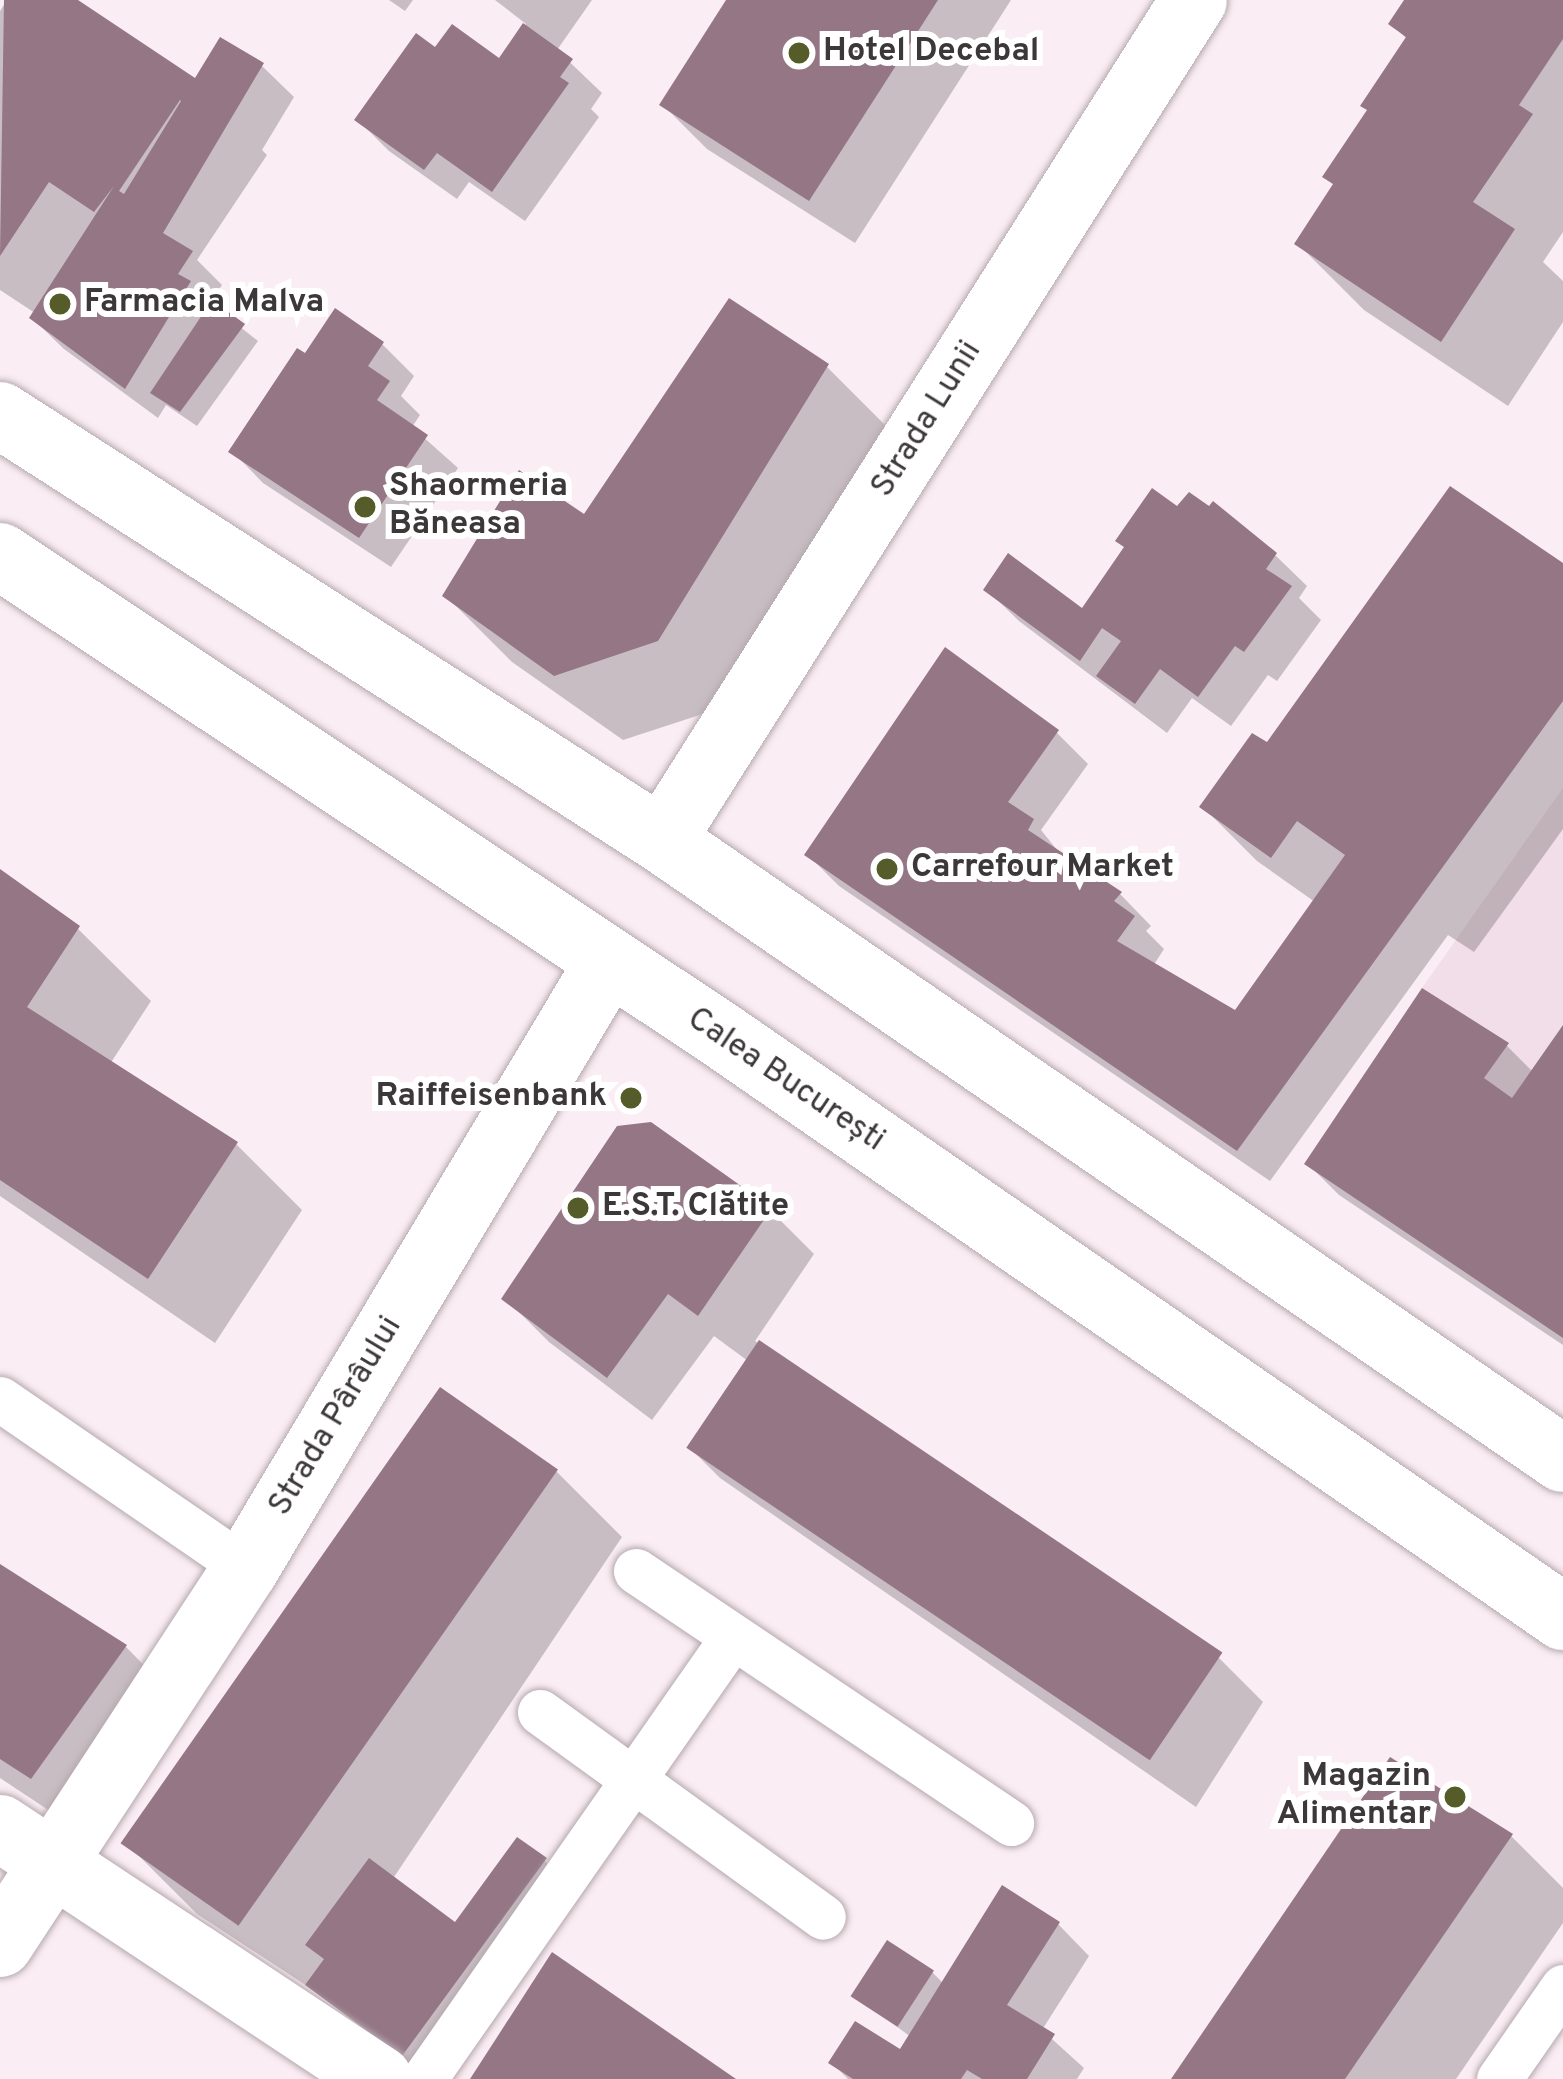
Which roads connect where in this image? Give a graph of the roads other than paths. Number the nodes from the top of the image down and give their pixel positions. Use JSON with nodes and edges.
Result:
{"nodes":[{"id":1,"x":1194,"y":0,"type":"edge"},
{"id":2,"x":0,"y":415,"type":"edge"},
{"id":3,"x":0,"y":556,"type":"edge"},
{"id":4,"x":662,"y":840,"type":"junction"},
{"id":5,"x":609,"y":961,"type":"junction"},
{"id":6,"x":0,"y":1399,"type":"edge"},
{"id":7,"x":1563,"y":1460,"type":"edge"},
{"id":8,"x":246,"y":1568,"type":"junction"},
{"id":9,"x":636,"y":1571,"type":"dead end"},
{"id":10,"x":1563,"y":1617,"type":"edge"},
{"id":11,"x":732,"y":1638,"type":"junction"},
{"id":12,"x":540,"y":1712,"type":"dead end"},
{"id":13,"x":637,"y":1781,"type":"junction"},
{"id":14,"x":1011,"y":1823,"type":"dead end"},
{"id":15,"x":0,"y":1828,"type":"edge"},
{"id":16,"x":53,"y":1866,"type":"junction"},
{"id":17,"x":823,"y":1917,"type":"dead end"},
{"id":18,"x":0,"y":1944,"type":"edge"},
{"id":19,"x":1557,"y":2018,"type":"edge"},
{"id":20,"x":379,"y":2079,"type":"edge"},
{"id":21,"x":424,"y":2079,"type":"edge"},
{"id":22,"x":1499,"y":2079,"type":"edge"}],
"edges":[{"from":1,"to":4,"type":"main road","name":"Strada Lunii"},
{"from":2,"to":4,"type":"main road"},
{"from":3,"to":5,"type":"main road","name":"Calea București"},
{"from":4,"to":7,"type":"main road"},
{"from":5,"to":8,"type":"main road","name":"Strada Pârâului"},
{"from":5,"to":10,"type":"main road","name":"Calea București"},
{"from":6,"to":8,"type":"lane"},
{"from":8,"to":16,"type":"main road","name":"Strada Pârâului"},
{"from":9,"to":11,"type":"lane"},
{"from":11,"to":13,"type":"lane"},
{"from":11,"to":14,"type":"lane"},
{"from":12,"to":13,"type":"lane"},
{"from":13,"to":17,"type":"lane"},
{"from":13,"to":21,"type":"lane"},
{"from":15,"to":16,"type":"main road"},
{"from":16,"to":18,"type":"main road","name":"Strada Pârâului"},
{"from":16,"to":20,"type":"main road"},
{"from":19,"to":22,"type":"lane"}]}
